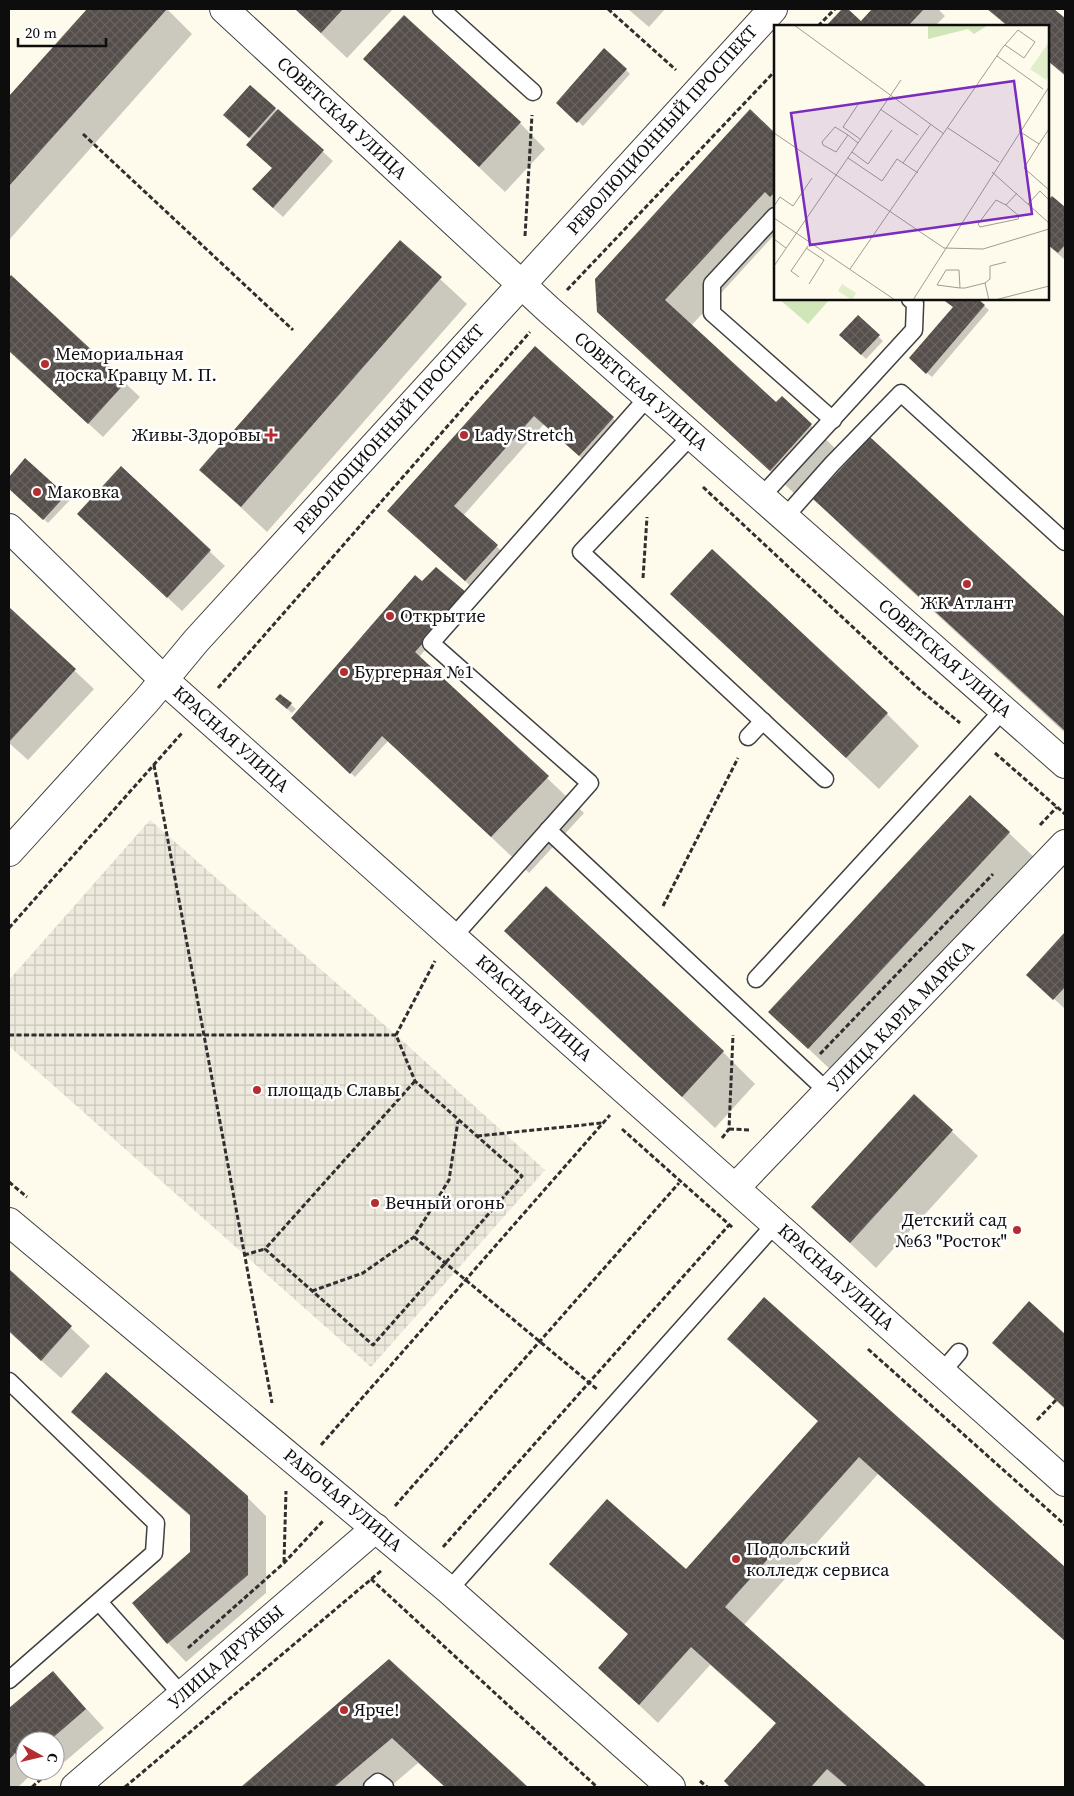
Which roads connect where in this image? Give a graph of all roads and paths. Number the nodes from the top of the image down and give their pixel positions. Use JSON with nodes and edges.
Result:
{"nodes":[{"id":1,"x":224,"y":9,"type":"edge"},
{"id":2,"x":440,"y":9,"type":"edge"},
{"id":3,"x":608,"y":9,"type":"edge"},
{"id":4,"x":773,"y":9,"type":"edge"},
{"id":5,"x":835,"y":9,"type":"edge"},
{"id":6,"x":819,"y":25,"type":"edge"},
{"id":7,"x":676,"y":70,"type":"dead end"},
{"id":8,"x":774,"y":72,"type":"edge"},
{"id":9,"x":533,"y":92,"type":"joint"},
{"id":10,"x":83,"y":134,"type":"dead end"},
{"id":11,"x":774,"y":217,"type":"edge"},
{"id":12,"x":525,"y":236,"type":"dead end"},
{"id":13,"x":521,"y":284,"type":"junction"},
{"id":14,"x":911,"y":300,"type":"edge"},
{"id":15,"x":500,"y":307,"type":"junction"},
{"id":16,"x":549,"y":310,"type":"junction"},
{"id":17,"x":293,"y":330,"type":"dead end"},
{"id":18,"x":531,"y":332,"type":"junction"},
{"id":19,"x":538,"y":338,"type":"dead end"},
{"id":20,"x":648,"y":397,"type":"junction"},
{"id":21,"x":833,"y":420,"type":"junction"},
{"id":22,"x":691,"y":436,"type":"junction"},
{"id":23,"x":671,"y":457,"type":"junction"},
{"id":24,"x":650,"y":479,"type":"junction"},
{"id":25,"x":762,"y":497,"type":"junction"},
{"id":26,"x":785,"y":517,"type":"junction"},
{"id":27,"x":9,"y":528,"type":"edge"},
{"id":28,"x":1065,"y":542,"type":"edge"},
{"id":29,"x":640,"y":607,"type":"junction"},
{"id":30,"x":163,"y":679,"type":"junction"},
{"id":31,"x":214,"y":693,"type":"dead end"},
{"id":32,"x":1004,"y":709,"type":"junction"},
{"id":33,"x":949,"y":714,"type":"dead end"},
{"id":34,"x":763,"y":721,"type":"junction"},
{"id":35,"x":183,"y":732,"type":"dead end"},
{"id":36,"x":748,"y":738,"type":"joint"},
{"id":37,"x":1065,"y":764,"type":"edge"},
{"id":38,"x":154,"y":765,"type":"junction"},
{"id":39,"x":825,"y":779,"type":"dead end"},
{"id":40,"x":1031,"y":784,"type":"dead end"},
{"id":41,"x":1057,"y":807,"type":"junction"},
{"id":42,"x":1065,"y":814,"type":"edge"},
{"id":43,"x":1037,"y":828,"type":"dead end"},
{"id":44,"x":548,"y":830,"type":"junction"},
{"id":45,"x":1065,"y":844,"type":"edge"},
{"id":46,"x":9,"y":852,"type":"edge"},
{"id":47,"x":996,"y":871,"type":"dead end"},
{"id":48,"x":652,"y":927,"type":"junction"},
{"id":49,"x":9,"y":928,"type":"edge"},
{"id":50,"x":454,"y":936,"type":"junction"},
{"id":51,"x":756,"y":979,"type":"dead end"},
{"id":52,"x":735,"y":1003,"type":"junction"},
{"id":53,"x":9,"y":1035,"type":"edge"},
{"id":54,"x":204,"y":1035,"type":"junction"},
{"id":55,"x":396,"y":1035,"type":"junction"},
{"id":56,"x":805,"y":1069,"type":"junction"},
{"id":57,"x":414,"y":1081,"type":"junction"},
{"id":58,"x":828,"y":1092,"type":"junction"},
{"id":59,"x":614,"y":1110,"type":"dead end"},
{"id":60,"x":608,"y":1117,"type":"junction"},
{"id":61,"x":458,"y":1120,"type":"junction"},
{"id":62,"x":603,"y":1122,"type":"junction"},
{"id":63,"x":756,"y":1123,"type":"dead end"},
{"id":64,"x":729,"y":1129,"type":"junction"},
{"id":65,"x":476,"y":1136,"type":"junction"},
{"id":66,"x":720,"y":1140,"type":"dead end"},
{"id":67,"x":680,"y":1183,"type":"junction"},
{"id":68,"x":736,"y":1187,"type":"junction"},
{"id":69,"x":9,"y":1222,"type":"edge"},
{"id":70,"x":776,"y":1223,"type":"junction"},
{"id":71,"x":729,"y":1225,"type":"junction"},
{"id":72,"x":414,"y":1237,"type":"junction"},
{"id":73,"x":754,"y":1246,"type":"junction"},
{"id":74,"x":265,"y":1249,"type":"junction"},
{"id":75,"x":244,"y":1255,"type":"junction"},
{"id":76,"x":445,"y":1263,"type":"junction"},
{"id":77,"x":465,"y":1280,"type":"junction"},
{"id":78,"x":312,"y":1291,"type":"junction"},
{"id":79,"x":539,"y":1341,"type":"junction"},
{"id":80,"x":865,"y":1346,"type":"dead end"},
{"id":81,"x":9,"y":1381,"type":"edge"},
{"id":82,"x":590,"y":1383,"type":"junction"},
{"id":83,"x":1056,"y":1400,"type":"dead end"},
{"id":84,"x":616,"y":1404,"type":"junction"},
{"id":85,"x":274,"y":1411,"type":"dead end"},
{"id":86,"x":1037,"y":1421,"type":"dead end"},
{"id":87,"x":317,"y":1449,"type":"dead end"},
{"id":88,"x":1065,"y":1482,"type":"edge"},
{"id":89,"x":286,"y":1484,"type":"dead end"},
{"id":90,"x":326,"y":1517,"type":"dead end"},
{"id":91,"x":383,"y":1520,"type":"junction"},
{"id":92,"x":1065,"y":1525,"type":"edge"},
{"id":93,"x":437,"y":1553,"type":"dead end"},
{"id":94,"x":284,"y":1562,"type":"junction"},
{"id":95,"x":384,"y":1568,"type":"dead end"},
{"id":96,"x":371,"y":1579,"type":"junction"},
{"id":97,"x":449,"y":1590,"type":"junction"},
{"id":98,"x":99,"y":1602,"type":"junction"},
{"id":99,"x":161,"y":1672,"type":"junction"},
{"id":100,"x":9,"y":1680,"type":"edge"},
{"id":101,"x":182,"y":1695,"type":"junction"},
{"id":102,"x":87,"y":1783,"type":"edge"},
{"id":103,"x":125,"y":1787,"type":"edge"},
{"id":104,"x":372,"y":1787,"type":"edge"},
{"id":105,"x":385,"y":1787,"type":"edge"},
{"id":106,"x":597,"y":1787,"type":"edge"},
{"id":107,"x":671,"y":1787,"type":"edge"}],
"edges":[{"from":1,"to":13,"type":"street","name":"СОВЕТСКАЯ УЛИЦА"},
{"from":2,"to":9,"type":"lane"},
{"from":3,"to":7,"type":"path"},
{"from":4,"to":13,"type":"street","name":"РЕВОЛЮЦИОННЫЙ ПРОСПЕКТ"},
{"from":5,"to":6,"type":"path"},
{"from":8,"to":16,"type":"path"},
{"from":9,"to":12,"type":"path"},
{"from":10,"to":17,"type":"path"},
{"from":11,"to":21,"type":"lane"},
{"from":13,"to":15,"type":"street","name":"РЕВОЛЮЦИОННЫЙ ПРОСПЕКТ"},
{"from":13,"to":16,"type":"street","name":"СОВЕТСКАЯ УЛИЦА"},
{"from":14,"to":21,"type":"lane"},
{"from":15,"to":18,"type":"path"},
{"from":15,"to":30,"type":"street","name":"РЕВОЛЮЦИОННЫЙ ПРОСПЕКТ"},
{"from":16,"to":20,"type":"street","name":"СОВЕТСКАЯ УЛИЦА"},
{"from":18,"to":19,"type":"path"},
{"from":18,"to":31,"type":"path"},
{"from":20,"to":22,"type":"street","name":"СОВЕТСКАЯ УЛИЦА"},
{"from":20,"to":44,"type":"lane"},
{"from":21,"to":25,"type":"lane"},
{"from":22,"to":23,"type":"lane"},
{"from":22,"to":25,"type":"street","name":"СОВЕТСКАЯ УЛИЦА"},
{"from":23,"to":24,"type":"lane"},
{"from":23,"to":33,"type":"path"},
{"from":24,"to":29,"type":"path"},
{"from":24,"to":29,"type":"lane"},
{"from":25,"to":26,"type":"street","name":"СОВЕТСКАЯ УЛИЦА"},
{"from":26,"to":28,"type":"lane"},
{"from":26,"to":32,"type":"street","name":"СОВЕТСКАЯ УЛИЦА"},
{"from":27,"to":30,"type":"street","name":"КРАСНАЯ УЛИЦА"},
{"from":29,"to":34,"type":"lane"},
{"from":30,"to":46,"type":"street","name":"РЕВОЛЮЦИОННЫЙ ПРОСПЕКТ"},
{"from":30,"to":50,"type":"street","name":"КРАСНАЯ УЛИЦА"},
{"from":32,"to":37,"type":"street","name":"СОВЕТСКАЯ УЛИЦА"},
{"from":32,"to":51,"type":"lane"},
{"from":34,"to":36,"type":"lane"},
{"from":34,"to":39,"type":"lane"},
{"from":35,"to":38,"type":"path"},
{"from":36,"to":48,"type":"path"},
{"from":38,"to":49,"type":"path"},
{"from":38,"to":54,"type":"path"},
{"from":40,"to":41,"type":"path"},
{"from":41,"to":42,"type":"path"},
{"from":41,"to":43,"type":"path"},
{"from":44,"to":48,"type":"lane"},
{"from":44,"to":50,"type":"lane"},
{"from":45,"to":58,"type":"street","name":"УЛИЦА КАРЛА МАРКСА"},
{"from":47,"to":56,"type":"path"},
{"from":48,"to":52,"type":"lane"},
{"from":50,"to":55,"type":"path"},
{"from":50,"to":68,"type":"street","name":"КРАСНАЯ УЛИЦА"},
{"from":52,"to":56,"type":"lane"},
{"from":52,"to":64,"type":"path"},
{"from":53,"to":54,"type":"path"},
{"from":54,"to":55,"type":"path"},
{"from":54,"to":75,"type":"path"},
{"from":55,"to":57,"type":"path"},
{"from":56,"to":58,"type":"lane"},
{"from":57,"to":61,"type":"path"},
{"from":57,"to":74,"type":"path"},
{"from":58,"to":68,"type":"street","name":"УЛИЦА КАРЛА МАРКСА"},
{"from":59,"to":60,"type":"path"},
{"from":60,"to":62,"type":"path"},
{"from":60,"to":67,"type":"path"},
{"from":61,"to":65,"type":"path"},
{"from":61,"to":72,"type":"path"},
{"from":62,"to":65,"type":"path"},
{"from":62,"to":77,"type":"path"},
{"from":63,"to":64,"type":"path"},
{"from":64,"to":66,"type":"path"},
{"from":65,"to":76,"type":"path"},
{"from":67,"to":71,"type":"path"},
{"from":67,"to":79,"type":"path"},
{"from":68,"to":70,"type":"street","name":"КРАСНАЯ УЛИЦА"},
{"from":69,"to":91,"type":"street","name":"РАБОЧАЯ УЛИЦА"},
{"from":70,"to":73,"type":"lane"},
{"from":70,"to":88,"type":"street","name":"КРАСНАЯ УЛИЦА"},
{"from":71,"to":73,"type":"path"},
{"from":71,"to":82,"type":"path"},
{"from":72,"to":76,"type":"path"},
{"from":72,"to":78,"type":"path"},
{"from":73,"to":84,"type":"lane"},
{"from":74,"to":75,"type":"path"},
{"from":74,"to":78,"type":"path"},
{"from":75,"to":85,"type":"path"},
{"from":76,"to":77,"type":"path"},
{"from":76,"to":78,"type":"path"},
{"from":77,"to":79,"type":"path"},
{"from":77,"to":87,"type":"path"},
{"from":79,"to":82,"type":"path"},
{"from":79,"to":91,"type":"path"},
{"from":80,"to":92,"type":"path"},
{"from":81,"to":98,"type":"lane"},
{"from":82,"to":84,"type":"path"},
{"from":82,"to":93,"type":"path"},
{"from":83,"to":86,"type":"path"},
{"from":84,"to":97,"type":"lane"},
{"from":89,"to":94,"type":"path"},
{"from":90,"to":94,"type":"path"},
{"from":91,"to":97,"type":"street","name":"РАБОЧАЯ УЛИЦА"},
{"from":91,"to":101,"type":"street","name":"УЛИЦА ДРУЖБЫ"},
{"from":94,"to":99,"type":"path"},
{"from":95,"to":96,"type":"path"},
{"from":96,"to":103,"type":"path"},
{"from":96,"to":106,"type":"path"},
{"from":97,"to":107,"type":"street","name":"РАБОЧАЯ УЛИЦА"},
{"from":98,"to":99,"type":"lane"},
{"from":98,"to":100,"type":"lane"},
{"from":99,"to":101,"type":"lane"},
{"from":101,"to":102,"type":"street","name":"УЛИЦА ДРУЖБЫ"},
{"from":104,"to":105,"type":"lane"}]}
